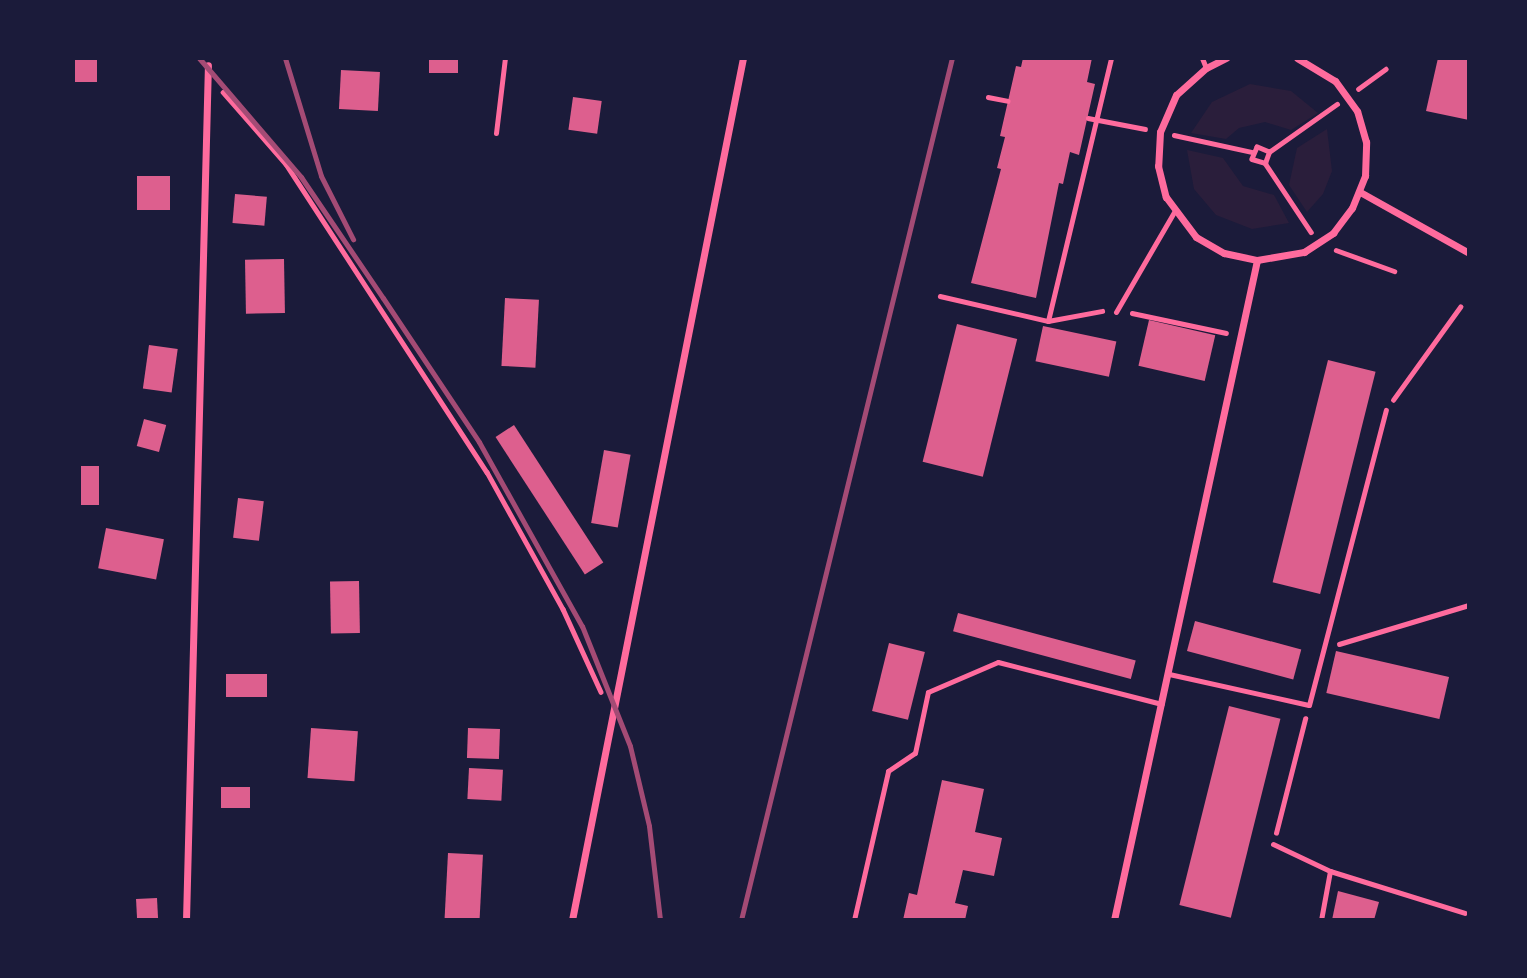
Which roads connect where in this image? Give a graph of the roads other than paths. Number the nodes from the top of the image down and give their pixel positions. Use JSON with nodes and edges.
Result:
{"nodes":[{"id":1,"x":505,"y":58,"type":"edge"},
{"id":2,"x":743,"y":58,"type":"edge"},
{"id":3,"x":1202,"y":58,"type":"edge"},
{"id":4,"x":1226,"y":58,"type":"edge"},
{"id":5,"x":1297,"y":58,"type":"edge"},
{"id":6,"x":1206,"y":68,"type":"junction"},
{"id":7,"x":208,"y":69,"type":"road end"},
{"id":8,"x":496,"y":133,"type":"dead end"},
{"id":9,"x":1360,"y":192,"type":"junction"},
{"id":10,"x":1174,"y":212,"type":"junction"},
{"id":11,"x":1469,"y":253,"type":"edge"},
{"id":12,"x":1257,"y":260,"type":"junction"},
{"id":13,"x":1115,"y":312,"type":"road end"},
{"id":14,"x":1386,"y":410,"type":"road end"},
{"id":15,"x":1169,"y":674,"type":"junction"},
{"id":16,"x":1162,"y":704,"type":"junction"},
{"id":17,"x":1273,"y":844,"type":"road end"},
{"id":18,"x":1330,"y":871,"type":"junction"},
{"id":19,"x":1465,"y":913,"type":"dead end"},
{"id":20,"x":186,"y":920,"type":"edge"},
{"id":21,"x":572,"y":920,"type":"edge"},
{"id":22,"x":854,"y":920,"type":"edge"},
{"id":23,"x":1114,"y":920,"type":"edge"},
{"id":24,"x":1321,"y":920,"type":"edge"}],
"edges":[{"from":1,"to":8,"type":"lane"},
{"from":2,"to":21,"type":"street"},
{"from":3,"to":6,"type":"lane"},
{"from":4,"to":6,"type":"street"},
{"from":5,"to":9,"type":"street"},
{"from":6,"to":10,"type":"street"},
{"from":7,"to":20,"type":"street"},
{"from":9,"to":11,"type":"street"},
{"from":9,"to":12,"type":"street"},
{"from":10,"to":12,"type":"street"},
{"from":10,"to":13,"type":"lane"},
{"from":12,"to":15,"type":"street"},
{"from":14,"to":15,"type":"lane"},
{"from":15,"to":16,"type":"street"},
{"from":16,"to":22,"type":"lane"},
{"from":16,"to":23,"type":"street"},
{"from":17,"to":18,"type":"lane"},
{"from":18,"to":19,"type":"lane"},
{"from":18,"to":24,"type":"lane"}]}
